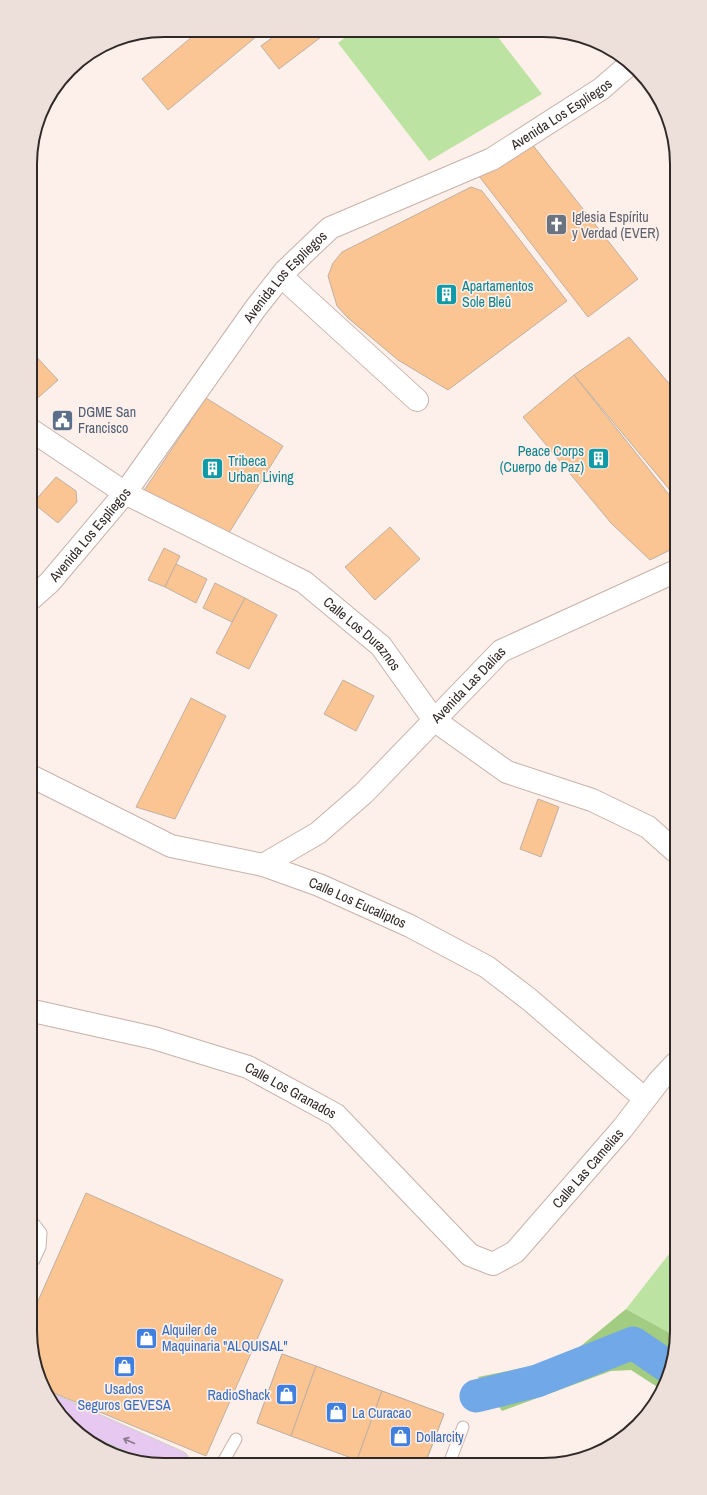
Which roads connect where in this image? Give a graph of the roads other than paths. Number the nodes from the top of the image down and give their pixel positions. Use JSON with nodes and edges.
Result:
{"nodes":[{"id":1,"x":625,"y":67,"type":"edge"},
{"id":2,"x":281,"y":276,"type":"junction"},
{"id":3,"x":416,"y":400,"type":"dead end"},
{"id":4,"x":37,"y":434,"type":"edge"},
{"id":5,"x":125,"y":494,"type":"junction"},
{"id":6,"x":670,"y":574,"type":"edge"},
{"id":7,"x":37,"y":594,"type":"edge"},
{"id":8,"x":434,"y":720,"type":"junction"},
{"id":9,"x":37,"y":779,"type":"edge"},
{"id":10,"x":296,"y":846,"type":"junction"},
{"id":11,"x":670,"y":847,"type":"edge"},
{"id":12,"x":263,"y":865,"type":"junction"},
{"id":13,"x":300,"y":878,"type":"junction"},
{"id":14,"x":37,"y":1012,"type":"edge"},
{"id":15,"x":670,"y":1071,"type":"edge"},
{"id":16,"x":645,"y":1099,"type":"junction"},
{"id":17,"x":37,"y":1228,"type":"edge"},
{"id":18,"x":37,"y":1253,"type":"edge"},
{"id":19,"x":493,"y":1264,"type":"joint"},
{"id":20,"x":67,"y":1412,"type":"edge"},
{"id":21,"x":463,"y":1427,"type":"dead end"},
{"id":22,"x":236,"y":1439,"type":"dead end"},
{"id":23,"x":169,"y":1458,"type":"edge"},
{"id":24,"x":225,"y":1458,"type":"edge"},
{"id":25,"x":451,"y":1458,"type":"edge"}],
"edges":[{"from":1,"to":2,"type":"street","name":"Avenida Los Espliegos"},
{"from":2,"to":3,"type":"street"},
{"from":2,"to":5,"type":"street","name":"Avenida Los Espliegos"},
{"from":4,"to":5,"type":"street","name":"Calle Los Duraznos"},
{"from":5,"to":7,"type":"street","name":"Avenida Los Espliegos"},
{"from":5,"to":8,"type":"street","name":"Calle Los Duraznos"},
{"from":6,"to":8,"type":"street","name":"Avenida Las Dalias"},
{"from":8,"to":10,"type":"street","name":"Avenida Las Dalias"},
{"from":8,"to":11,"type":"street","name":"Calle Los Duraznos"},
{"from":9,"to":12,"type":"street","name":"Calle Los Eucaliptos"},
{"from":10,"to":12,"type":"street","name":"Avenida Las Dalias"},
{"from":10,"to":13,"type":"street"},
{"from":12,"to":13,"type":"street","name":"Calle Los Eucaliptos"},
{"from":13,"to":16,"type":"street","name":"Calle Los Eucaliptos"},
{"from":14,"to":19,"type":"street","name":"Calle Los Granados"},
{"from":15,"to":16,"type":"street","name":"Calle Las Camelias"},
{"from":16,"to":19,"type":"street","name":"Calle Las Camelias"},
{"from":17,"to":18,"type":"lane"},
{"from":23,"to":20,"type":"highway","one_way":true},
{"from":21,"to":25,"type":"lane"},
{"from":22,"to":24,"type":"lane"}]}
